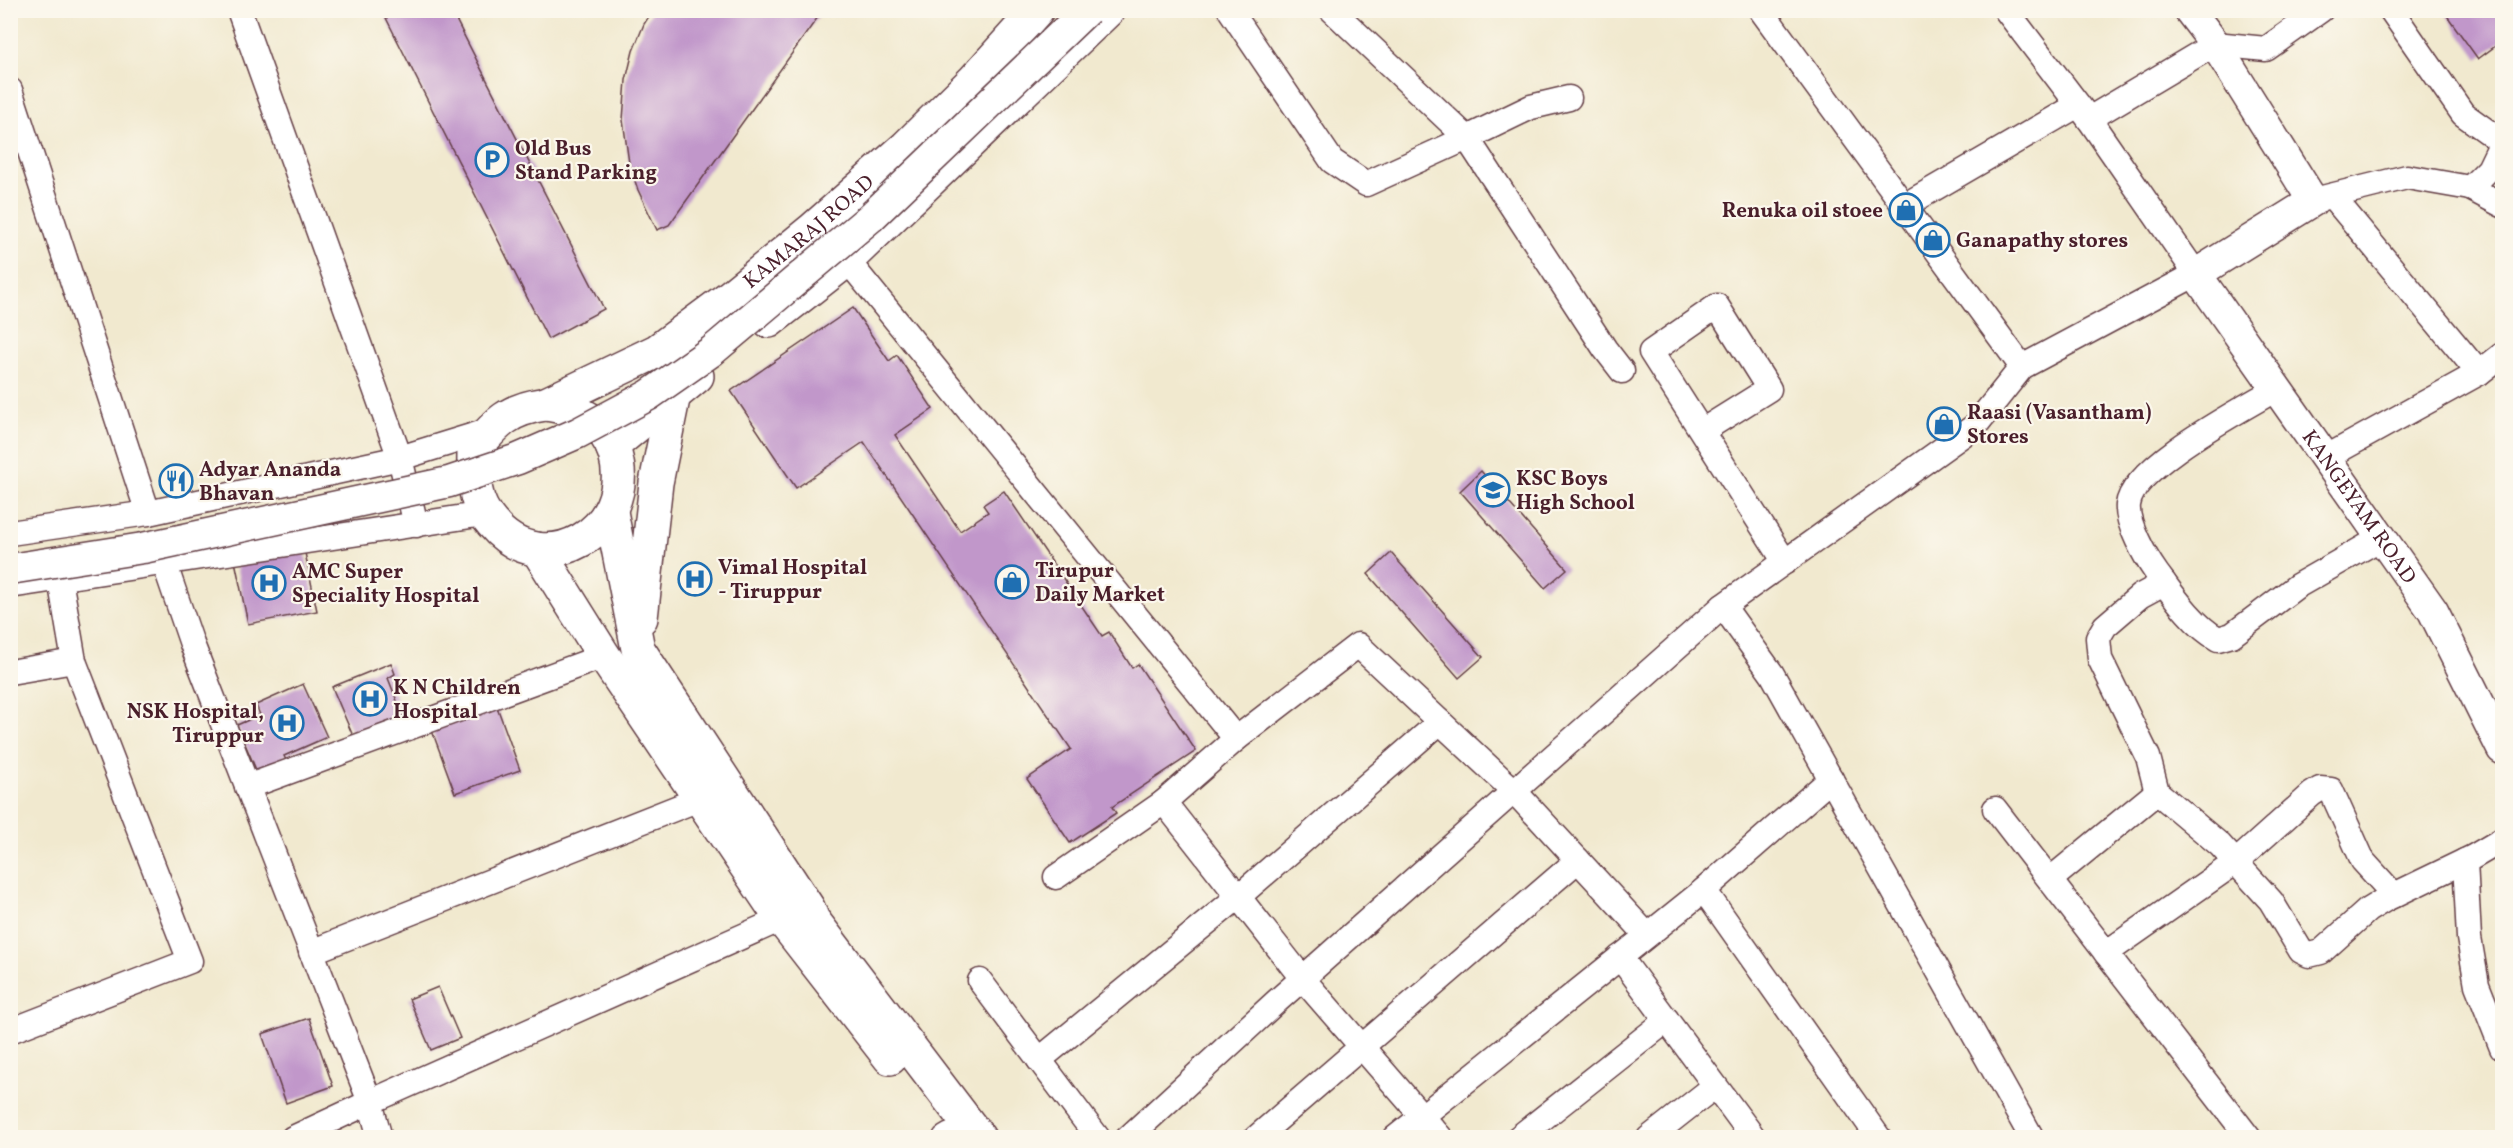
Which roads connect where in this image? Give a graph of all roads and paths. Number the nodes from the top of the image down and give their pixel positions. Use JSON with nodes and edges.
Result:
{"nodes":[{"id":1,"x":239,"y":10,"type":"edge"},
{"id":2,"x":1037,"y":10,"type":"edge"},
{"id":3,"x":1062,"y":10,"type":"edge"},
{"id":4,"x":1087,"y":10,"type":"edge"},
{"id":5,"x":1108,"y":10,"type":"edge"},
{"id":6,"x":1230,"y":10,"type":"edge"},
{"id":7,"x":1332,"y":10,"type":"edge"},
{"id":8,"x":1761,"y":10,"type":"edge"},
{"id":9,"x":2006,"y":10,"type":"edge"},
{"id":10,"x":2189,"y":10,"type":"edge"},
{"id":11,"x":2321,"y":10,"type":"edge"},
{"id":12,"x":2391,"y":10,"type":"edge"},
{"id":13,"x":2215,"y":44,"type":"junction"},
{"id":14,"x":10,"y":90,"type":"edge"},
{"id":15,"x":1569,"y":98,"type":"dead end"},
{"id":16,"x":2083,"y":112,"type":"junction"},
{"id":17,"x":1467,"y":138,"type":"junction"},
{"id":18,"x":2502,"y":142,"type":"edge"},
{"id":19,"x":20,"y":150,"type":"edge"},
{"id":20,"x":2470,"y":188,"type":"junction"},
{"id":21,"x":2323,"y":198,"type":"junction"},
{"id":22,"x":2502,"y":205,"type":"edge"},
{"id":23,"x":1904,"y":206,"type":"junction"},
{"id":24,"x":847,"y":260,"type":"junction"},
{"id":25,"x":2196,"y":274,"type":"junction"},
{"id":26,"x":657,"y":351,"type":"junction"},
{"id":27,"x":2502,"y":355,"type":"edge"},
{"id":28,"x":2022,"y":367,"type":"junction"},
{"id":29,"x":1622,"y":371,"type":"dead end"},
{"id":30,"x":2479,"y":373,"type":"junction"},
{"id":31,"x":2276,"y":389,"type":"junction"},
{"id":32,"x":674,"y":394,"type":"junction"},
{"id":33,"x":546,"y":404,"type":"junction"},
{"id":34,"x":491,"y":430,"type":"junction"},
{"id":35,"x":1702,"y":431,"type":"junction"},
{"id":36,"x":612,"y":446,"type":"junction"},
{"id":37,"x":400,"y":458,"type":"junction"},
{"id":38,"x":2325,"y":458,"type":"junction"},
{"id":39,"x":611,"y":512,"type":"junction"},
{"id":40,"x":148,"y":513,"type":"junction"},
{"id":41,"x":484,"y":514,"type":"junction"},
{"id":42,"x":416,"y":525,"type":"junction"},
{"id":43,"x":10,"y":533,"type":"edge"},
{"id":44,"x":2381,"y":538,"type":"junction"},
{"id":45,"x":537,"y":549,"type":"junction"},
{"id":46,"x":10,"y":552,"type":"edge"},
{"id":47,"x":164,"y":562,"type":"junction"},
{"id":48,"x":1785,"y":562,"type":"junction"},
{"id":49,"x":10,"y":570,"type":"edge"},
{"id":50,"x":60,"y":579,"type":"junction"},
{"id":51,"x":2164,"y":583,"type":"junction"},
{"id":52,"x":10,"y":586,"type":"edge"},
{"id":53,"x":1723,"y":606,"type":"junction"},
{"id":54,"x":638,"y":649,"type":"junction"},
{"id":55,"x":604,"y":656,"type":"junction"},
{"id":56,"x":74,"y":661,"type":"junction"},
{"id":57,"x":10,"y":672,"type":"edge"},
{"id":58,"x":1440,"y":722,"type":"junction"},
{"id":59,"x":1236,"y":739,"type":"junction"},
{"id":60,"x":2502,"y":749,"type":"edge"},
{"id":61,"x":1831,"y":779,"type":"junction"},
{"id":62,"x":247,"y":787,"type":"junction"},
{"id":63,"x":1515,"y":792,"type":"junction"},
{"id":64,"x":2157,"y":792,"type":"junction"},
{"id":65,"x":699,"y":799,"type":"junction"},
{"id":66,"x":1164,"y":802,"type":"junction"},
{"id":67,"x":1995,"y":809,"type":"dead end"},
{"id":68,"x":2502,"y":840,"type":"edge"},
{"id":69,"x":1578,"y":860,"type":"junction"},
{"id":70,"x":2465,"y":861,"type":"junction"},
{"id":71,"x":2236,"y":862,"type":"junction"},
{"id":72,"x":1056,"y":877,"type":"dead end"},
{"id":73,"x":2051,"y":879,"type":"junction"},
{"id":74,"x":1704,"y":890,"type":"junction"},
{"id":75,"x":2394,"y":895,"type":"junction"},
{"id":76,"x":1238,"y":897,"type":"junction"},
{"id":77,"x":795,"y":913,"type":"junction"},
{"id":78,"x":1647,"y":935,"type":"junction"},
{"id":79,"x":311,"y":952,"type":"junction"},
{"id":80,"x":2106,"y":953,"type":"junction"},
{"id":81,"x":1620,"y":957,"type":"junction"},
{"id":82,"x":1302,"y":978,"type":"junction"},
{"id":83,"x":980,"y":981,"type":"dead end"},
{"id":84,"x":1667,"y":1020,"type":"junction"},
{"id":85,"x":10,"y":1031,"type":"edge"},
{"id":86,"x":1362,"y":1046,"type":"junction"},
{"id":87,"x":2502,"y":1048,"type":"edge"},
{"id":88,"x":1040,"y":1060,"type":"junction"},
{"id":89,"x":1715,"y":1086,"type":"junction"},
{"id":90,"x":370,"y":1102,"type":"junction"},
{"id":91,"x":1423,"y":1115,"type":"junction"},
{"id":92,"x":293,"y":1137,"type":"edge"},
{"id":93,"x":380,"y":1137,"type":"edge"},
{"id":94,"x":957,"y":1137,"type":"edge"},
{"id":95,"x":1098,"y":1137,"type":"edge"},
{"id":96,"x":1128,"y":1137,"type":"edge"},
{"id":97,"x":1256,"y":1137,"type":"edge"},
{"id":98,"x":1395,"y":1137,"type":"edge"},
{"id":99,"x":1441,"y":1137,"type":"edge"},
{"id":100,"x":1518,"y":1137,"type":"edge"},
{"id":101,"x":1649,"y":1137,"type":"edge"},
{"id":102,"x":1754,"y":1137,"type":"edge"},
{"id":103,"x":1879,"y":1137,"type":"edge"},
{"id":104,"x":2032,"y":1137,"type":"edge"},
{"id":105,"x":2249,"y":1137,"type":"edge"}],
"edges":[{"from":1,"to":37,"type":"street"},
{"from":2,"to":26,"type":"highway","name":"KAMARAJ ROAD"},
{"from":3,"to":46,"type":"main road"},
{"from":4,"to":49,"type":"main road","bridge":true},
{"from":5,"to":24,"type":"highway"},
{"from":6,"to":17,"type":"street"},
{"from":7,"to":17,"type":"street"},
{"from":8,"to":23,"type":"street"},
{"from":9,"to":16,"type":"street"},
{"from":10,"to":13,"type":"main road"},
{"from":11,"to":13,"type":"street"},
{"from":12,"to":18,"type":"street"},
{"from":13,"to":16,"type":"street"},
{"from":13,"to":21,"type":"main road"},
{"from":14,"to":19,"type":"street"},
{"from":15,"to":17,"type":"street"},
{"from":16,"to":23,"type":"street"},
{"from":16,"to":25,"type":"street"},
{"from":17,"to":29,"type":"street"},
{"from":18,"to":20,"type":"street"},
{"from":19,"to":40,"type":"street"},
{"from":20,"to":21,"type":"street"},
{"from":20,"to":22,"type":"street"},
{"from":21,"to":25,"type":"main road"},
{"from":21,"to":30,"type":"street"},
{"from":23,"to":28,"type":"street"},
{"from":24,"to":32,"type":"highway"},
{"from":24,"to":59,"type":"street"},
{"from":25,"to":28,"type":"street"},
{"from":25,"to":31,"type":"main road","name":"KANGEYAM ROAD"},
{"from":26,"to":32,"type":"highway"},
{"from":26,"to":33,"type":"highway","name":"KAMARAJ ROAD"},
{"from":27,"to":30,"type":"street"},
{"from":28,"to":48,"type":"street"},
{"from":30,"to":38,"type":"street"},
{"from":31,"to":38,"type":"main road","name":"KANGEYAM ROAD"},
{"from":31,"to":51,"type":"street"},
{"from":32,"to":36,"type":"highway"},
{"from":32,"to":54,"type":"highway"},
{"from":33,"to":34,"type":"highway"},
{"from":33,"to":36,"type":"highway"},
{"from":34,"to":37,"type":"street"},
{"from":34,"to":41,"type":"highway"},
{"from":35,"to":35,"type":"street"},
{"from":35,"to":48,"type":"street"},
{"from":36,"to":39,"type":"highway"},
{"from":37,"to":40,"type":"street"},
{"from":37,"to":42,"type":"street"},
{"from":38,"to":44,"type":"main road","name":"KANGEYAM ROAD"},
{"from":39,"to":45,"type":"highway"},
{"from":39,"to":54,"type":"highway"},
{"from":40,"to":43,"type":"street"},
{"from":41,"to":42,"type":"street"},
{"from":41,"to":45,"type":"highway"},
{"from":42,"to":47,"type":"street"},
{"from":44,"to":51,"type":"street"},
{"from":44,"to":60,"type":"main road","name":"KANGEYAM ROAD"},
{"from":45,"to":55,"type":"highway"},
{"from":47,"to":50,"type":"street"},
{"from":47,"to":62,"type":"street"},
{"from":48,"to":53,"type":"street"},
{"from":50,"to":52,"type":"street"},
{"from":50,"to":56,"type":"street"},
{"from":51,"to":64,"type":"street"},
{"from":53,"to":61,"type":"street"},
{"from":53,"to":63,"type":"street"},
{"from":54,"to":77,"type":"highway"},
{"from":55,"to":62,"type":"street"},
{"from":55,"to":65,"type":"highway"},
{"from":56,"to":57,"type":"street"},
{"from":56,"to":85,"type":"street"},
{"from":58,"to":59,"type":"street"},
{"from":58,"to":63,"type":"street"},
{"from":58,"to":76,"type":"street"},
{"from":59,"to":66,"type":"street"},
{"from":61,"to":74,"type":"street"},
{"from":61,"to":104,"type":"street"},
{"from":62,"to":79,"type":"street"},
{"from":63,"to":69,"type":"street"},
{"from":63,"to":82,"type":"street"},
{"from":64,"to":71,"type":"street"},
{"from":64,"to":73,"type":"street"},
{"from":65,"to":77,"type":"highway"},
{"from":65,"to":79,"type":"street"},
{"from":66,"to":72,"type":"street"},
{"from":66,"to":76,"type":"street"},
{"from":67,"to":73,"type":"street"},
{"from":68,"to":70,"type":"street"},
{"from":69,"to":78,"type":"street"},
{"from":69,"to":86,"type":"street"},
{"from":70,"to":75,"type":"street"},
{"from":70,"to":87,"type":"street"},
{"from":71,"to":75,"type":"street"},
{"from":71,"to":75,"type":"street"},
{"from":71,"to":80,"type":"street"},
{"from":73,"to":80,"type":"street"},
{"from":74,"to":78,"type":"street"},
{"from":74,"to":103,"type":"street"},
{"from":76,"to":82,"type":"street"},
{"from":76,"to":88,"type":"street"},
{"from":77,"to":90,"type":"street"},
{"from":77,"to":94,"type":"highway"},
{"from":78,"to":81,"type":"street"},
{"from":79,"to":90,"type":"street"},
{"from":80,"to":105,"type":"street"},
{"from":81,"to":84,"type":"street"},
{"from":81,"to":91,"type":"street"},
{"from":82,"to":86,"type":"street"},
{"from":82,"to":96,"type":"street"},
{"from":83,"to":88,"type":"street"},
{"from":84,"to":89,"type":"street"},
{"from":84,"to":100,"type":"street"},
{"from":86,"to":91,"type":"street"},
{"from":86,"to":97,"type":"street"},
{"from":88,"to":95,"type":"street"},
{"from":89,"to":101,"type":"street"},
{"from":89,"to":102,"type":"street"},
{"from":90,"to":92,"type":"street"},
{"from":90,"to":93,"type":"street"},
{"from":91,"to":98,"type":"street"},
{"from":91,"to":99,"type":"street"}]}
